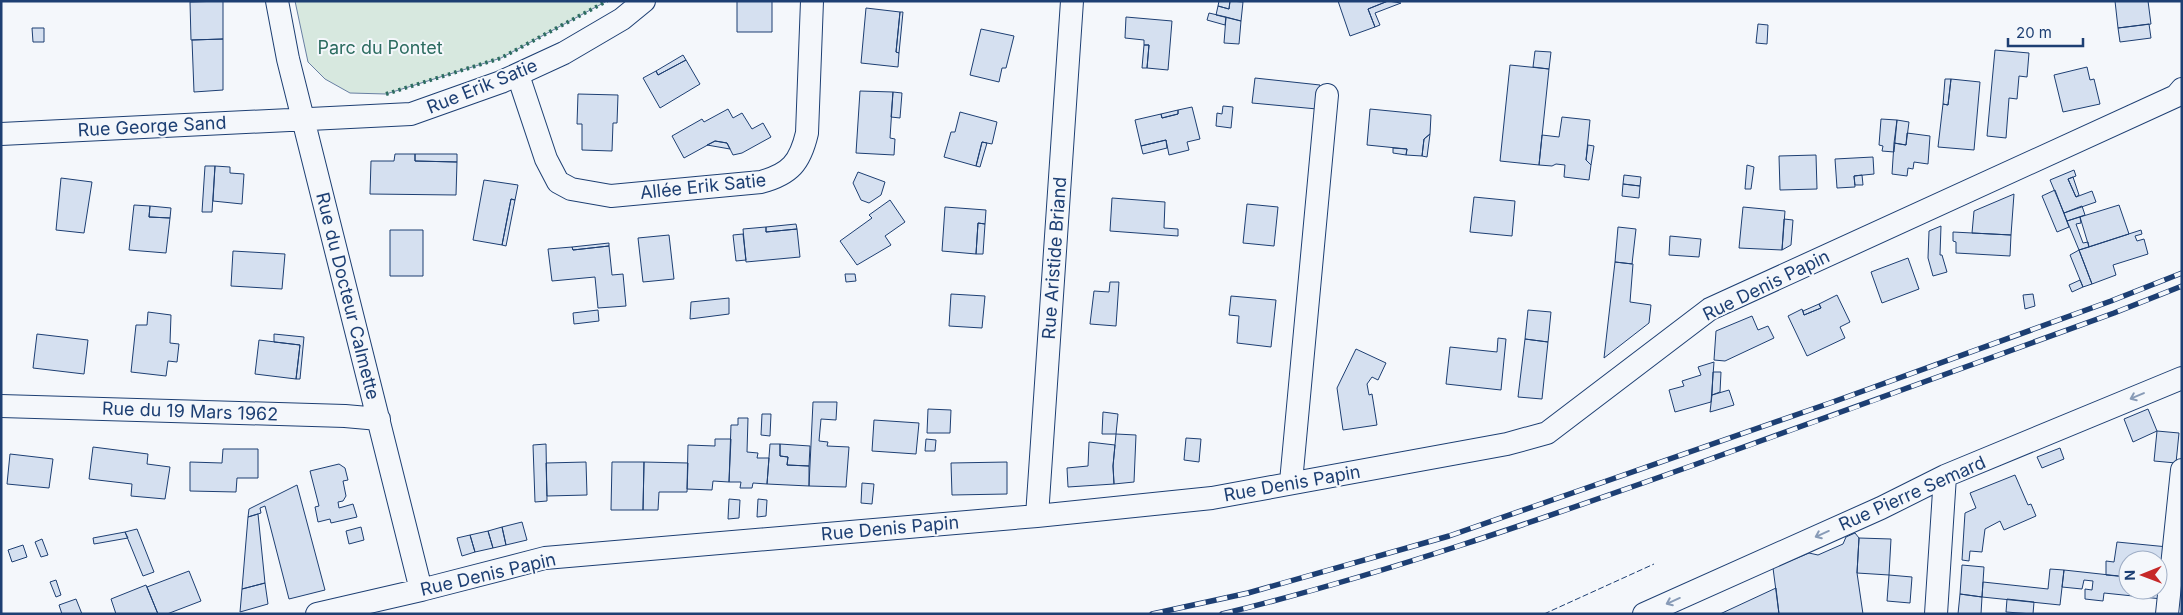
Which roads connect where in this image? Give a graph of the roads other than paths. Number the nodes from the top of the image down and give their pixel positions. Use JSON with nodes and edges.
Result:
{"nodes":[{"id":1,"x":277,"y":1,"type":"edge"},
{"id":2,"x":644,"y":1,"type":"edge"},
{"id":3,"x":812,"y":1,"type":"edge"},
{"id":4,"x":1072,"y":1,"type":"edge"},
{"id":5,"x":518,"y":75,"type":"junction"},
{"id":6,"x":1327,"y":95,"type":"dead end"},
{"id":7,"x":2180,"y":98,"type":"edge"},
{"id":8,"x":304,"y":119,"type":"junction"},
{"id":9,"x":1,"y":134,"type":"edge"},
{"id":10,"x":2182,"y":378,"type":"edge"},
{"id":11,"x":1,"y":406,"type":"edge"},
{"id":12,"x":378,"y":419,"type":"junction"},
{"id":13,"x":2182,"y":470,"type":"edge"},
{"id":14,"x":1945,"y":476,"type":"junction"},
{"id":15,"x":1291,"y":482,"type":"junction"},
{"id":16,"x":1037,"y":516,"type":"junction"},
{"id":17,"x":421,"y":590,"type":"junction"},
{"id":18,"x":317,"y":614,"type":"edge"},
{"id":19,"x":1644,"y":614,"type":"edge"},
{"id":20,"x":1936,"y":614,"type":"edge"},
{"id":21,"x":2167,"y":614,"type":"edge"}],
"edges":[{"from":1,"to":8,"type":"street","name":"Rue du Docteur Calmette"},
{"from":2,"to":5,"type":"street","name":"Rue Erik Satie"},
{"from":3,"to":5,"type":"street","name":"Allée Erik Satie"},
{"from":4,"to":16,"type":"street","name":"Rue Aristide Briand"},
{"from":5,"to":8,"type":"street","name":"Rue Erik Satie"},
{"from":6,"to":15,"type":"street"},
{"from":7,"to":15,"type":"street","name":"Rue Denis Papin"},
{"from":8,"to":9,"type":"street","name":"Rue George Sand"},
{"from":8,"to":12,"type":"street","name":"Rue du Docteur Calmette"},
{"from":10,"to":14,"type":"street","name":"Rue Pierre Semard","one_way":true},
{"from":11,"to":12,"type":"street","name":"Rue du 19 Mars 1962"},
{"from":12,"to":17,"type":"street","name":"Rue du Docteur Calmette"},
{"from":13,"to":21,"type":"street"},
{"from":14,"to":19,"type":"street","name":"Rue Pierre Semard","one_way":true},
{"from":14,"to":20,"type":"street"},
{"from":15,"to":16,"type":"street","name":"Rue Denis Papin"},
{"from":16,"to":17,"type":"street","name":"Rue Denis Papin"},
{"from":17,"to":18,"type":"street","name":"Rue Denis Papin"}]}
